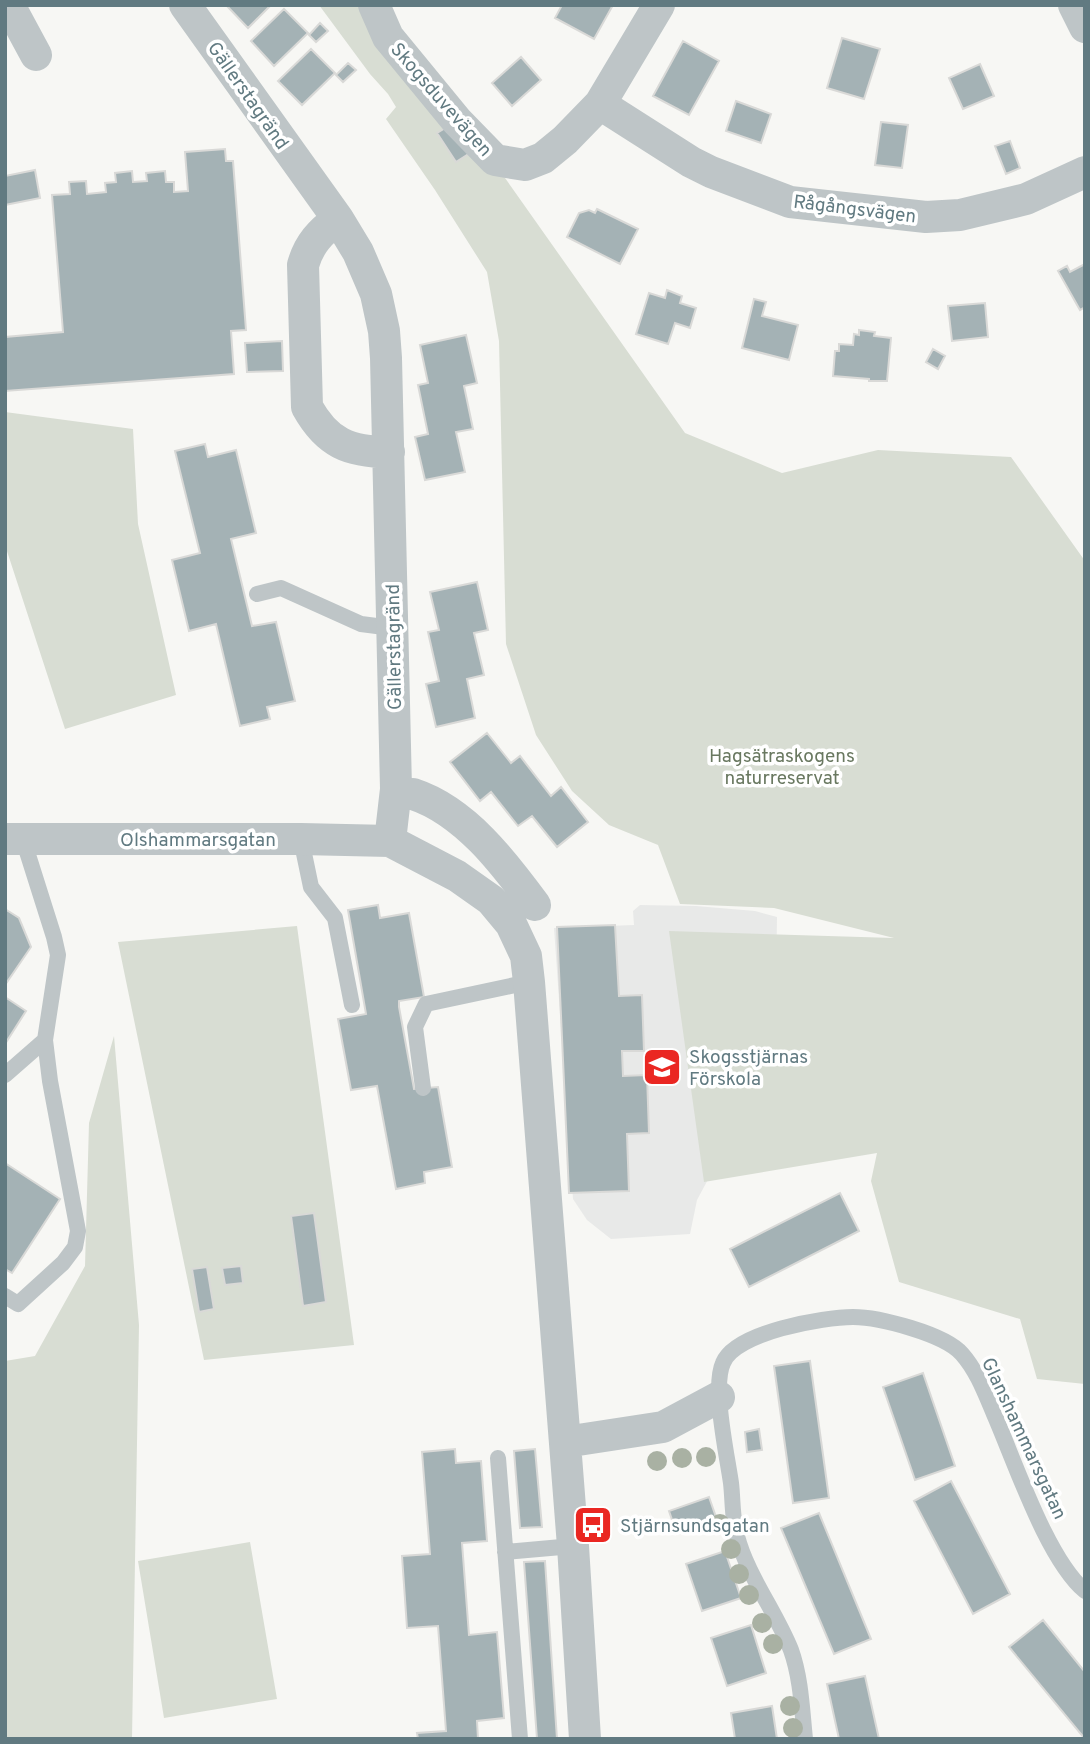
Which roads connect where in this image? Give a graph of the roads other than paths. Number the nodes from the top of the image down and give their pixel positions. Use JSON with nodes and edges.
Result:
{"nodes":[{"id":1,"x":9,"y":5,"type":"edge"},
{"id":2,"x":185,"y":5,"type":"edge"},
{"id":3,"x":374,"y":5,"type":"edge"},
{"id":4,"x":659,"y":5,"type":"edge"},
{"id":5,"x":1074,"y":5,"type":"edge"},
{"id":6,"x":1085,"y":27,"type":"edge"},
{"id":7,"x":36,"y":55,"type":"dead end"},
{"id":8,"x":600,"y":104,"type":"junction"},
{"id":9,"x":1085,"y":172,"type":"edge"},
{"id":10,"x":338,"y":219,"type":"junction"},
{"id":11,"x":389,"y":452,"type":"junction"},
{"id":12,"x":257,"y":594,"type":"dead end"},
{"id":13,"x":392,"y":628,"type":"junction"},
{"id":14,"x":413,"y":794,"type":"dead end"},
{"id":15,"x":14,"y":839,"type":"edge"},
{"id":16,"x":301,"y":839,"type":"junction"},
{"id":17,"x":390,"y":841,"type":"junction"},
{"id":18,"x":535,"y":905,"type":"dead end"},
{"id":19,"x":529,"y":982,"type":"junction"},
{"id":20,"x":352,"y":1004,"type":"dead end"},
{"id":21,"x":45,"y":1040,"type":"junction"},
{"id":22,"x":5,"y":1075,"type":"edge"},
{"id":23,"x":423,"y":1088,"type":"dead end"},
{"id":24,"x":5,"y":1296,"type":"edge"},
{"id":25,"x":719,"y":1397,"type":"junction"},
{"id":26,"x":565,"y":1442,"type":"junction"},
{"id":27,"x":498,"y":1458,"type":"dead end"},
{"id":28,"x":573,"y":1546,"type":"junction"},
{"id":29,"x":505,"y":1552,"type":"junction"},
{"id":30,"x":1085,"y":1591,"type":"edge"},
{"id":31,"x":520,"y":1739,"type":"edge"},
{"id":32,"x":585,"y":1739,"type":"edge"},
{"id":33,"x":806,"y":1739,"type":"edge"}],
"edges":[{"from":1,"to":7,"type":"street"},
{"from":2,"to":10,"type":"street","name":"Gällerstagränd"},
{"from":3,"to":8,"type":"street","name":"Skogsduvevägen"},
{"from":4,"to":8,"type":"street","name":"Skogsduvevägen"},
{"from":5,"to":6,"type":"street"},
{"from":8,"to":9,"type":"street","name":"Rågångsvägen"},
{"from":10,"to":11,"type":"street","name":"Gällerstagränd"},
{"from":10,"to":11,"type":"street"},
{"from":11,"to":13,"type":"street","name":"Gällerstagränd"},
{"from":12,"to":13,"type":"lane"},
{"from":13,"to":17,"type":"street","name":"Gällerstagränd"},
{"from":14,"to":18,"type":"street"},
{"from":15,"to":16,"type":"street","name":"Olshammarsgatan"},
{"from":15,"to":21,"type":"lane"},
{"from":16,"to":17,"type":"street","name":"Olshammarsgatan"},
{"from":16,"to":20,"type":"lane"},
{"from":17,"to":19,"type":"street"},
{"from":19,"to":23,"type":"lane"},
{"from":19,"to":26,"type":"street"},
{"from":21,"to":22,"type":"lane"},
{"from":21,"to":24,"type":"lane"},
{"from":25,"to":26,"type":"street"},
{"from":25,"to":30,"type":"lane","name":"Glanshammarsgatan"},
{"from":25,"to":33,"type":"lane","name":"Glanshammarsgatan"},
{"from":26,"to":28,"type":"street"},
{"from":27,"to":29,"type":"lane"},
{"from":28,"to":29,"type":"lane"},
{"from":28,"to":32,"type":"street"},
{"from":29,"to":31,"type":"lane"}]}
